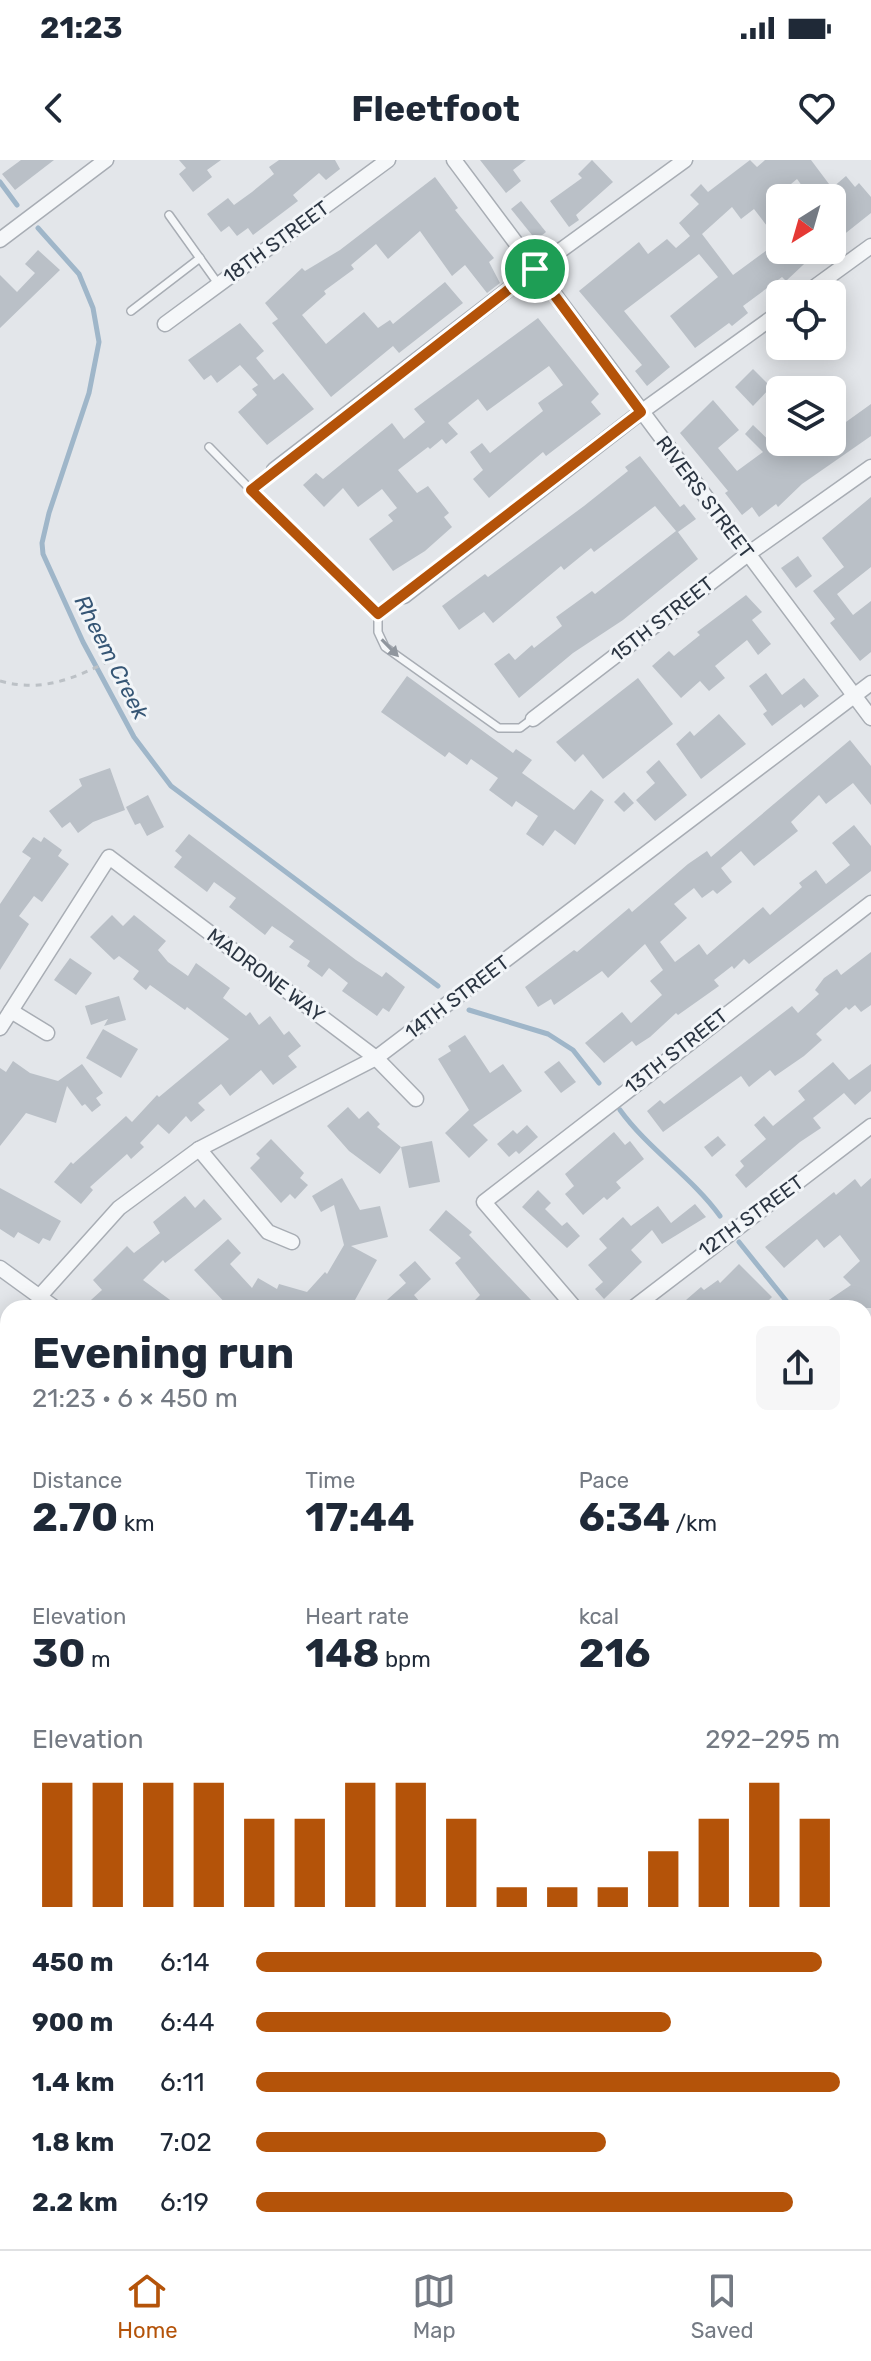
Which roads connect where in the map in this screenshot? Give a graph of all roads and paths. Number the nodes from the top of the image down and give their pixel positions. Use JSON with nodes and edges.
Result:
{"nodes":[{"id":1,"x":106,"y":160,"type":"edge"},
{"id":2,"x":388,"y":160,"type":"edge"},
{"id":3,"x":454,"y":160,"type":"edge"},
{"id":4,"x":685,"y":160,"type":"edge"},
{"id":5,"x":169,"y":215,"type":"dead end"},
{"id":6,"x":0,"y":240,"type":"edge"},
{"id":7,"x":871,"y":246,"type":"edge"},
{"id":8,"x":200,"y":258,"type":"junction"},
{"id":9,"x":535,"y":269,"type":"junction"},
{"id":10,"x":824,"y":280,"type":"edge"},
{"id":11,"x":219,"y":285,"type":"junction"},
{"id":12,"x":131,"y":311,"type":"dead end"},
{"id":13,"x":766,"y":322,"type":"edge"},
{"id":14,"x":165,"y":324,"type":"dead end"},
{"id":15,"x":641,"y":412,"type":"junction"},
{"id":16,"x":209,"y":447,"type":"dead end"},
{"id":17,"x":871,"y":467,"type":"edge"},
{"id":18,"x":274,"y":470,"type":"joint"},
{"id":19,"x":251,"y":490,"type":"junction"},
{"id":20,"x":748,"y":554,"type":"junction"},
{"id":21,"x":404,"y":596,"type":"joint"},
{"id":22,"x":378,"y":614,"type":"junction"},
{"id":23,"x":113,"y":659,"type":"dead end"},
{"id":24,"x":0,"y":681,"type":"edge"},
{"id":25,"x":871,"y":683,"type":"edge"},
{"id":26,"x":854,"y":697,"type":"junction"},
{"id":27,"x":871,"y":718,"type":"edge"},
{"id":28,"x":533,"y":719,"type":"joint"},
{"id":29,"x":871,"y":903,"type":"edge"},
{"id":30,"x":11,"y":1011,"type":"junction"},
{"id":31,"x":0,"y":1028,"type":"edge"},
{"id":32,"x":47,"y":1033,"type":"dead end"},
{"id":33,"x":376,"y":1058,"type":"junction"},
{"id":34,"x":416,"y":1099,"type":"dead end"},
{"id":35,"x":871,"y":1126,"type":"edge"},
{"id":36,"x":199,"y":1149,"type":"junction"},
{"id":37,"x":292,"y":1242,"type":"dead end"},
{"id":38,"x":0,"y":1268,"type":"edge"},
{"id":39,"x":39,"y":1297,"type":"junction"},
{"id":40,"x":43,"y":1300,"type":"edge"},
{"id":41,"x":568,"y":1300,"type":"edge"},
{"id":42,"x":643,"y":1300,"type":"edge"}],
"edges":[{"from":1,"to":6,"type":"street"},
{"from":2,"to":11,"type":"street","name":"18TH STREET"},
{"from":3,"to":9,"type":"street","name":"RIVERS STREET"},
{"from":4,"to":9,"type":"street"},
{"from":5,"to":8,"type":"lane"},
{"from":7,"to":10,"type":"street"},
{"from":8,"to":11,"type":"lane"},
{"from":8,"to":12,"type":"lane"},
{"from":9,"to":15,"type":"street","name":"RIVERS STREET"},
{"from":9,"to":18,"type":"street"},
{"from":11,"to":14,"type":"street","name":"18TH STREET"},
{"from":13,"to":15,"type":"street"},
{"from":15,"to":20,"type":"street","name":"RIVERS STREET"},
{"from":15,"to":21,"type":"street"},
{"from":16,"to":19,"type":"lane"},
{"from":17,"to":20,"type":"street","name":"15TH STREET"},
{"from":18,"to":19,"type":"lane"},
{"from":19,"to":22,"type":"lane"},
{"from":20,"to":26,"type":"street","name":"RIVERS STREET"},
{"from":20,"to":28,"type":"street","name":"15TH STREET"},
{"from":21,"to":22,"type":"lane"},
{"from":22,"to":28,"type":"lane","one_way":true},
{"from":23,"to":24,"type":"path"},
{"from":25,"to":26,"type":"street","name":"14TH STREET"},
{"from":26,"to":27,"type":"street","name":"RIVERS STREET"},
{"from":26,"to":33,"type":"street","name":"14TH STREET"},
{"from":29,"to":41,"type":"street","name":"13TH STREET"},
{"from":30,"to":31,"type":"street"},
{"from":30,"to":32,"type":"street"},
{"from":30,"to":33,"type":"street","name":"MADRONE WAY"},
{"from":33,"to":34,"type":"street","name":"MADRONE WAY"},
{"from":33,"to":36,"type":"street","name":"14TH STREET"},
{"from":35,"to":42,"type":"street","name":"12TH STREET"},
{"from":36,"to":37,"type":"street"},
{"from":36,"to":39,"type":"street","name":"14TH STREET"},
{"from":38,"to":39,"type":"street"},
{"from":39,"to":40,"type":"street"}]}
